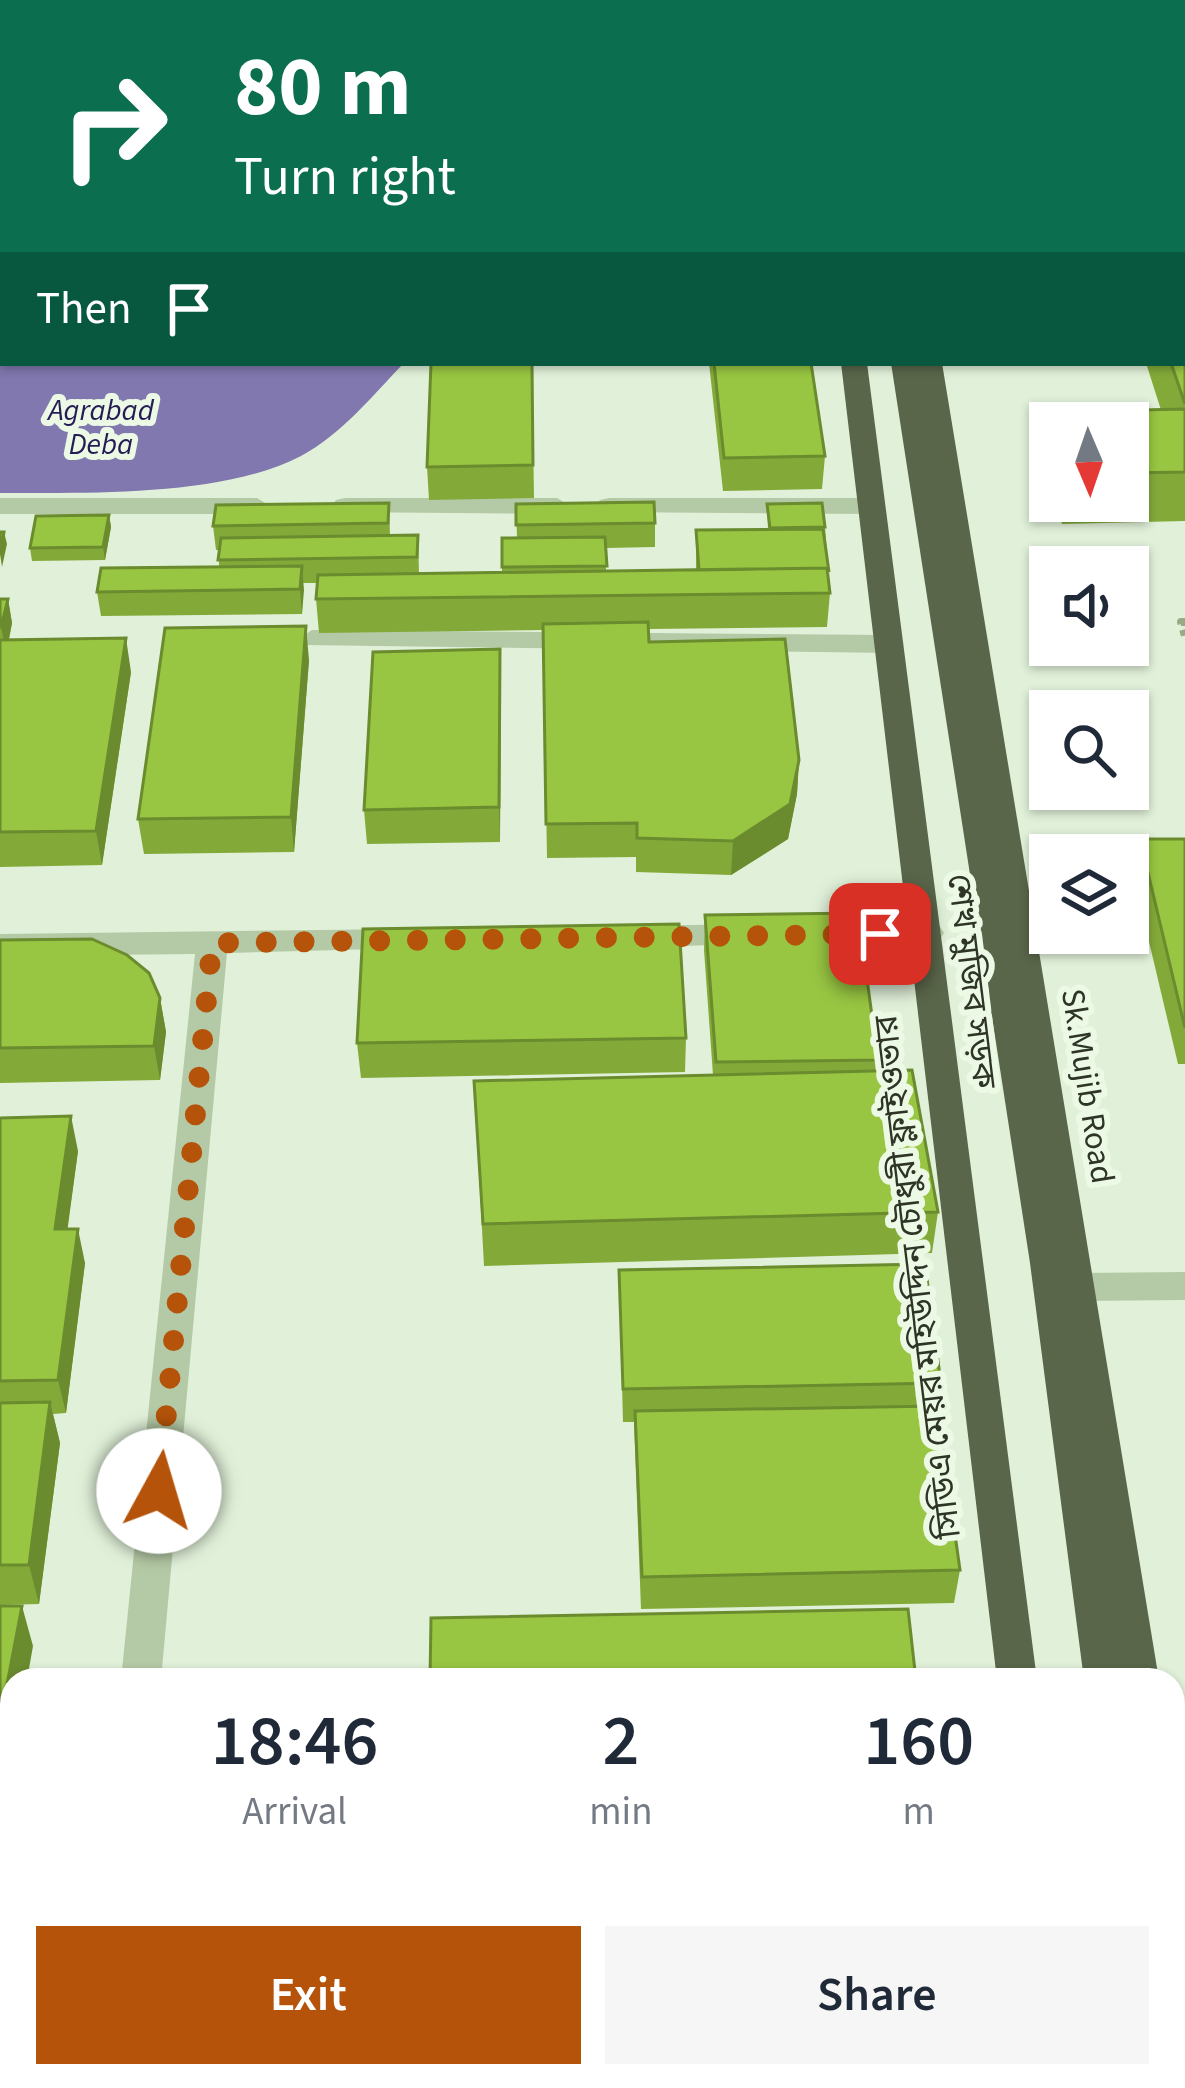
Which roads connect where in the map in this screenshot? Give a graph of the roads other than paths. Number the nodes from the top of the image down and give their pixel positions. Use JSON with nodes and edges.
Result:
{"nodes":[{"id":1,"x":857,"y":366,"type":"edge"},
{"id":2,"x":857,"y":366,"type":"edge"},
{"id":3,"x":904,"y":366,"type":"edge"},
{"id":4,"x":929,"y":366,"type":"edge"},
{"id":5,"x":0,"y":506,"type":"edge"},
{"id":6,"x":871,"y":506,"type":"junction"},
{"id":7,"x":313,"y":639,"type":"edge"},
{"id":8,"x":890,"y":644,"type":"junction"},
{"id":9,"x":928,"y":933,"type":"junction"},
{"id":10,"x":594,"y":938,"type":"edge"},
{"id":11,"x":427,"y":940,"type":"edge"},
{"id":12,"x":212,"y":943,"type":"junction"},
{"id":13,"x":0,"y":945,"type":"edge"},
{"id":14,"x":1185,"y":1286,"type":"edge"},
{"id":15,"x":1079,"y":1287,"type":"junction"},
{"id":16,"x":142,"y":1668,"type":"edge"},
{"id":17,"x":1006,"y":1668,"type":"edge"},
{"id":18,"x":1016,"y":1668,"type":"edge"},
{"id":19,"x":1102,"y":1668,"type":"edge"},
{"id":20,"x":1137,"y":1668,"type":"edge"}],
"edges":[{"from":1,"to":6,"type":"highway","name":"শেখ মুজিব সড়ক"},
{"from":2,"to":17,"type":"highway","name":"সিডিএ মেয়র মহিউদ্দিন চৌধুরী ফ্লাইওভার"},
{"from":3,"to":19,"type":"highway"},
{"from":4,"to":15,"type":"highway","name":"Sk.Mujib Road"},
{"from":5,"to":6,"type":"street"},
{"from":6,"to":8,"type":"highway","name":"শেখ মুজিব সড়ক"},
{"from":7,"to":8,"type":"street"},
{"from":8,"to":9,"type":"highway","name":"শেখ মুজিব সড়ক"},
{"from":9,"to":10,"type":"street"},
{"from":9,"to":18,"type":"highway","name":"শেখ মুজিব সড়ক"},
{"from":11,"to":12,"type":"street"},
{"from":12,"to":13,"type":"street"},
{"from":12,"to":16,"type":"street"},
{"from":14,"to":15,"type":"street"},
{"from":15,"to":20,"type":"highway","name":"Sk.Mujib Road"}]}
